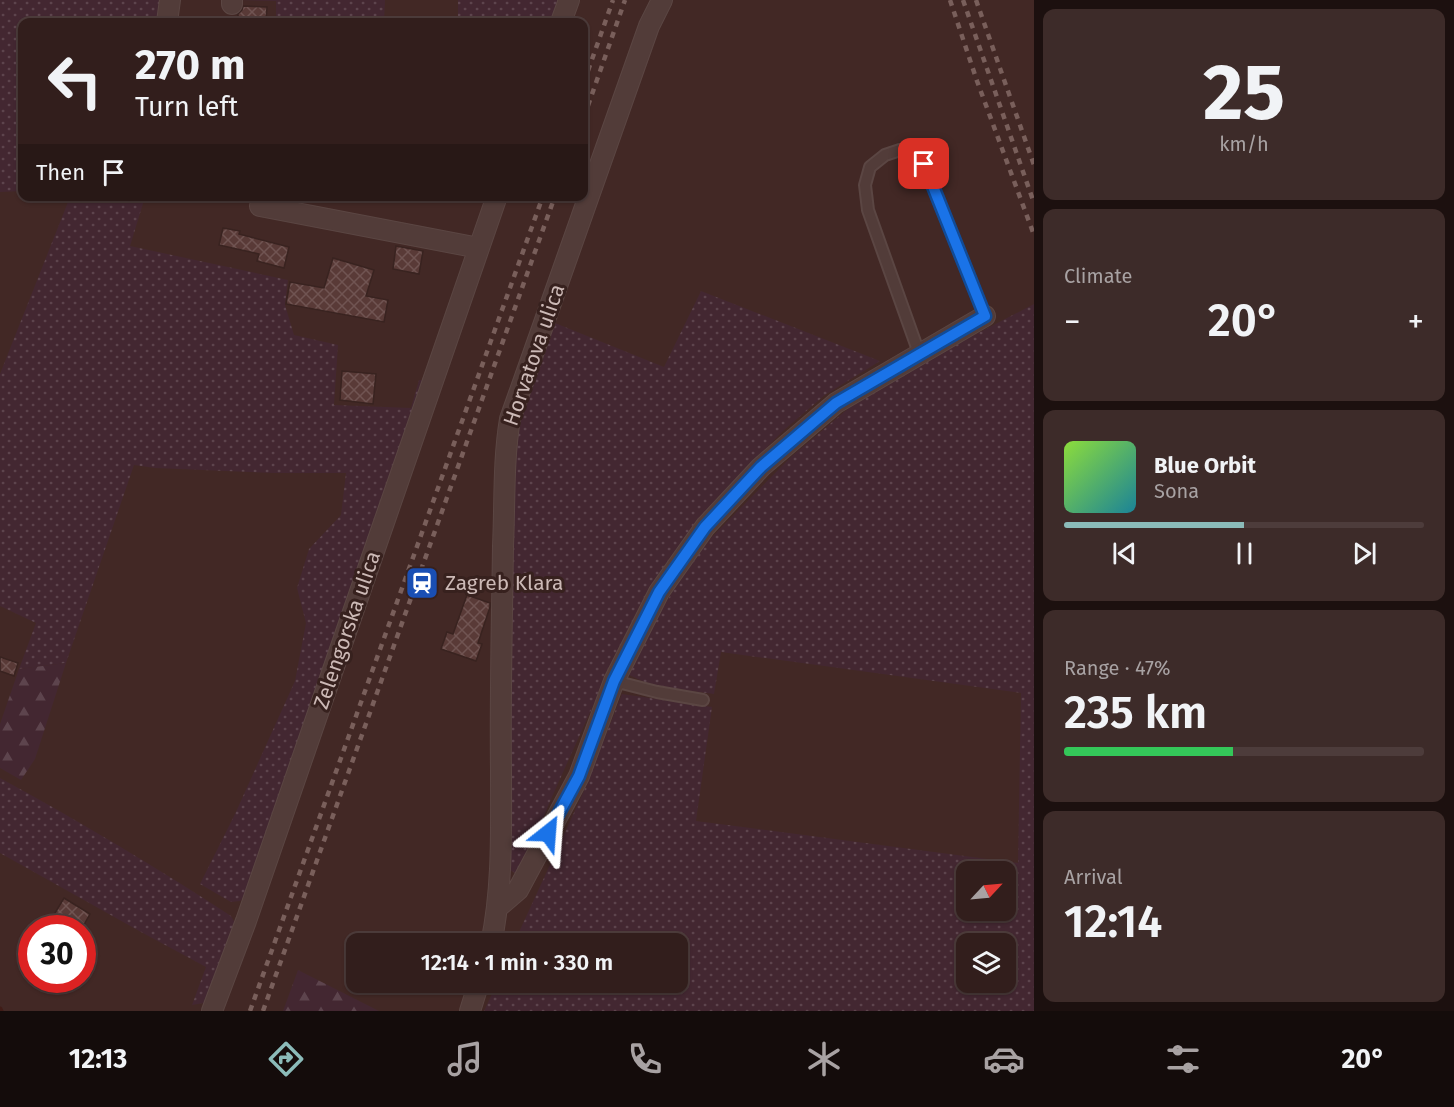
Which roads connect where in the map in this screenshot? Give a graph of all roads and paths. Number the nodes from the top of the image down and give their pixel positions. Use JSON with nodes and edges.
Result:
{"nodes":[{"id":1,"x":170,"y":0,"type":"edge"},
{"id":2,"x":569,"y":0,"type":"edge"},
{"id":3,"x":662,"y":0,"type":"edge"},
{"id":4,"x":168,"y":18,"type":"edge"},
{"id":5,"x":562,"y":18,"type":"edge"},
{"id":6,"x":588,"y":198,"type":"edge"},
{"id":7,"x":495,"y":201,"type":"edge"},
{"id":8,"x":587,"y":201,"type":"edge"},
{"id":9,"x":260,"y":206,"type":"dead end"},
{"id":10,"x":479,"y":248,"type":"junction"},
{"id":11,"x":985,"y":316,"type":"joint"},
{"id":12,"x":919,"y":353,"type":"junction"},
{"id":13,"x":614,"y":681,"type":"junction"},
{"id":14,"x":704,"y":700,"type":"dead end"},
{"id":15,"x":497,"y":908,"type":"junction"},
{"id":16,"x":493,"y":933,"type":"edge"},
{"id":17,"x":476,"y":993,"type":"edge"},
{"id":18,"x":212,"y":1011,"type":"edge"},
{"id":19,"x":470,"y":1011,"type":"edge"}],
"edges":[{"from":1,"to":4,"type":"street"},
{"from":2,"to":5,"type":"street"},
{"from":3,"to":6,"type":"street","name":"Horvatova ulica"},
{"from":7,"to":10,"type":"street","name":"Zelengorska ulica"},
{"from":8,"to":15,"type":"street","name":"Horvatova ulica"},
{"from":9,"to":10,"type":"street"},
{"from":10,"to":18,"type":"street","name":"Zelengorska ulica"},
{"from":11,"to":12,"type":"street"},
{"from":11,"to":12,"type":"lane"},
{"from":12,"to":13,"type":"street"},
{"from":13,"to":14,"type":"lane"},
{"from":13,"to":15,"type":"street"},
{"from":15,"to":16,"type":"street","name":"Horvatova ulica"},
{"from":17,"to":19,"type":"street"}]}
